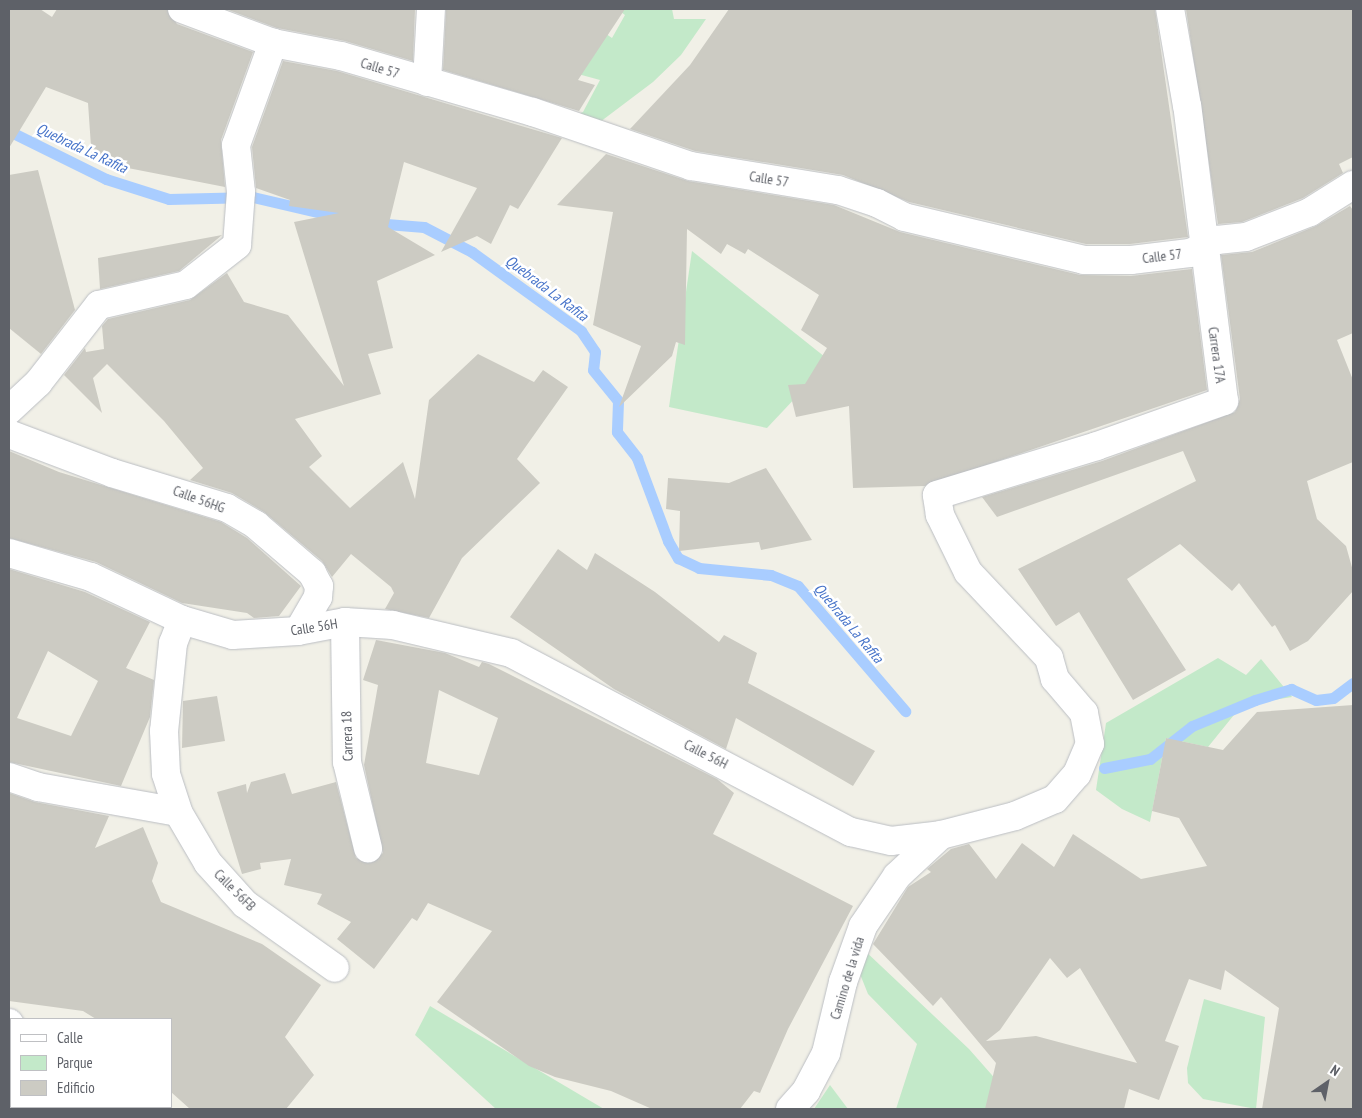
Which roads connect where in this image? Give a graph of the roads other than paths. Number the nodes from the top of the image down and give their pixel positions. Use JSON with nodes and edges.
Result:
{"nodes":[{"id":1,"x":182,"y":9,"type":"edge"},
{"id":2,"x":432,"y":9,"type":"edge"},
{"id":3,"x":1170,"y":9,"type":"edge"},
{"id":4,"x":273,"y":43,"type":"junction"},
{"id":5,"x":426,"y":82,"type":"junction"},
{"id":6,"x":1353,"y":185,"type":"edge"},
{"id":7,"x":1202,"y":247,"type":"junction"},
{"id":8,"x":9,"y":410,"type":"edge"},
{"id":9,"x":9,"y":434,"type":"edge"},
{"id":10,"x":937,"y":495,"type":"joint"},
{"id":11,"x":9,"y":554,"type":"edge"},
{"id":12,"x":182,"y":620,"type":"junction"},
{"id":13,"x":345,"y":622,"type":"junction"},
{"id":14,"x":298,"y":631,"type":"junction"},
{"id":15,"x":9,"y":777,"type":"edge"},
{"id":16,"x":178,"y":812,"type":"junction"},
{"id":17,"x":941,"y":835,"type":"junction"},
{"id":18,"x":368,"y":848,"type":"dead end"},
{"id":19,"x":335,"y":968,"type":"dead end"},
{"id":20,"x":790,"y":1109,"type":"edge"}],
"edges":[{"from":1,"to":4,"type":"street","name":"Calle 57"},
{"from":2,"to":5,"type":"street"},
{"from":3,"to":7,"type":"street","name":"Carrera 17A"},
{"from":4,"to":5,"type":"street","name":"Calle 57"},
{"from":4,"to":8,"type":"street"},
{"from":5,"to":7,"type":"street","name":"Calle 57"},
{"from":6,"to":7,"type":"street","name":"Calle 57"},
{"from":7,"to":10,"type":"street","name":"Carrera 17A"},
{"from":9,"to":14,"type":"street","name":"Calle 56HG"},
{"from":10,"to":17,"type":"street","name":"Calle 56H"},
{"from":11,"to":12,"type":"street","name":"Calle 56H"},
{"from":12,"to":14,"type":"street","name":"Calle 56H"},
{"from":12,"to":16,"type":"street","name":"Calle 56FB"},
{"from":13,"to":14,"type":"street","name":"Calle 56H"},
{"from":13,"to":17,"type":"street","name":"Calle 56H"},
{"from":13,"to":18,"type":"street","name":"Carrera 18"},
{"from":15,"to":16,"type":"street"},
{"from":16,"to":19,"type":"street","name":"Calle 56FB"},
{"from":17,"to":20,"type":"street","name":"Camino de la vida"}]}
